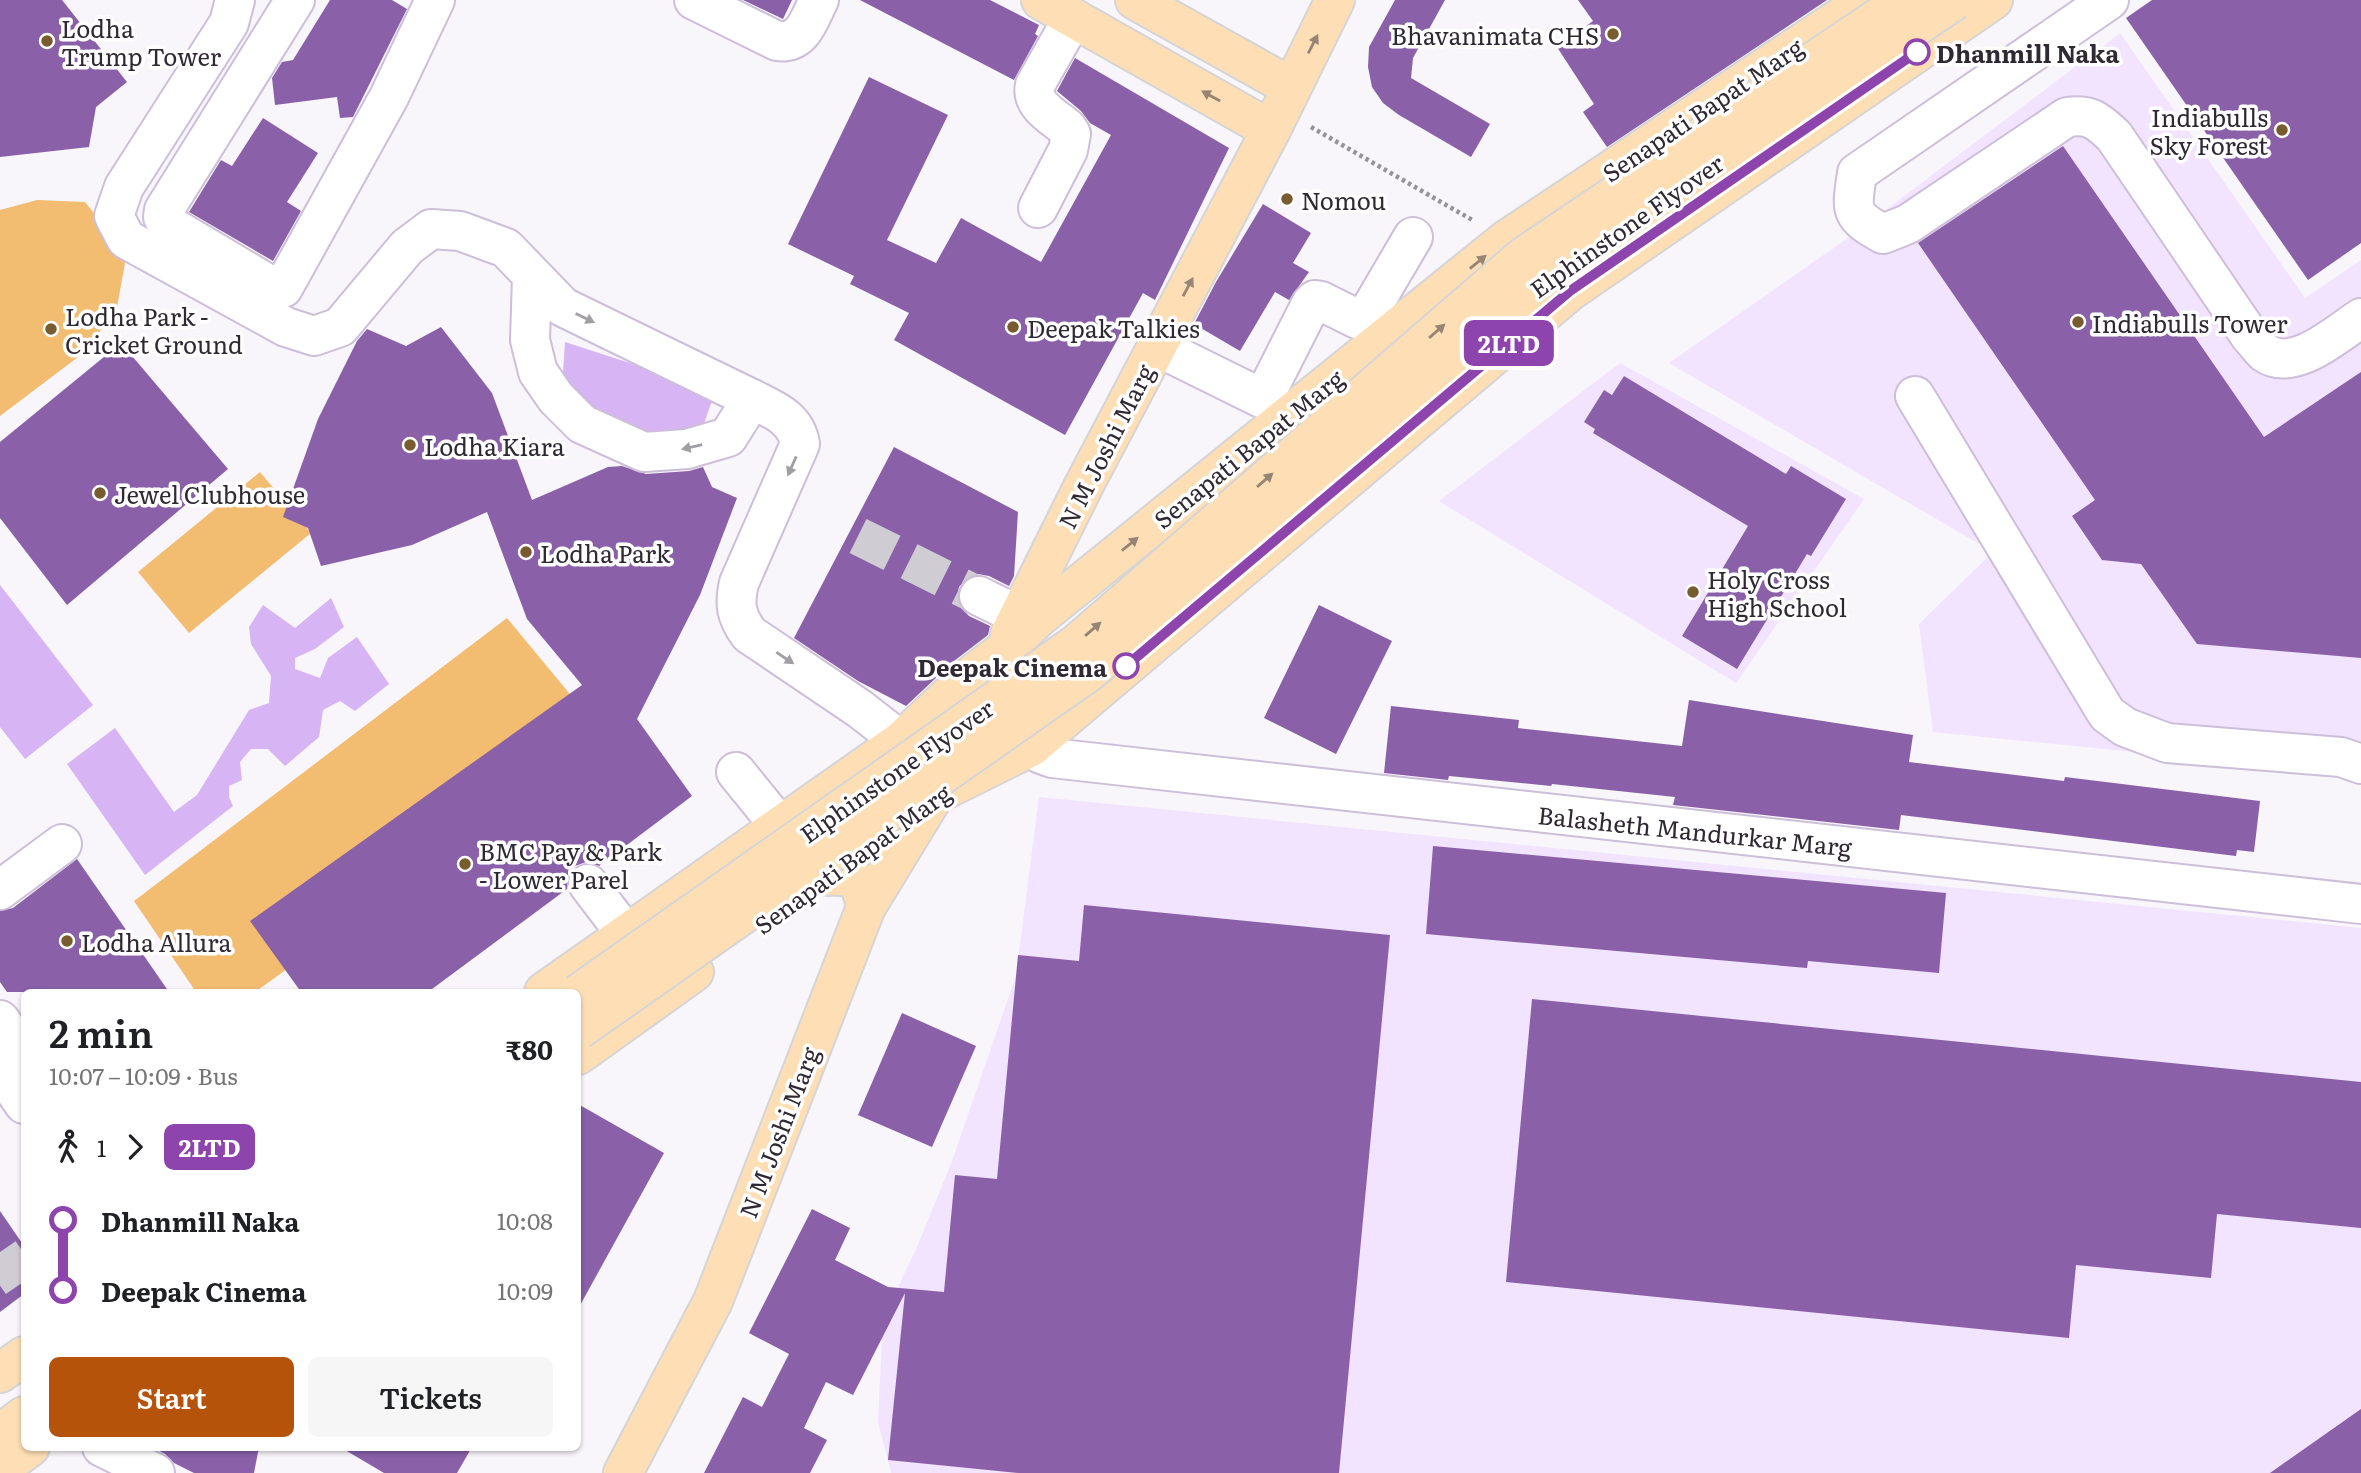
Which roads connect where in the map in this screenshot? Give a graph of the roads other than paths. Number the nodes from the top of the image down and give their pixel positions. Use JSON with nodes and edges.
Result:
{"nodes":[{"id":1,"x":235,"y":0,"type":"edge"},
{"id":2,"x":295,"y":0,"type":"edge"},
{"id":3,"x":435,"y":0,"type":"edge"},
{"id":4,"x":694,"y":0,"type":"edge"},
{"id":5,"x":818,"y":0,"type":"edge"},
{"id":6,"x":1041,"y":0,"type":"edge"},
{"id":7,"x":1135,"y":0,"type":"edge"},
{"id":8,"x":1335,"y":0,"type":"edge"},
{"id":9,"x":1867,"y":0,"type":"edge"},
{"id":10,"x":1905,"y":0,"type":"edge"},
{"id":11,"x":1955,"y":0,"type":"edge"},
{"id":12,"x":1993,"y":0,"type":"edge"},
{"id":13,"x":2109,"y":0,"type":"edge"},
{"id":14,"x":1073,"y":18,"type":"junction"},
{"id":15,"x":1281,"y":109,"type":"junction"},
{"id":16,"x":1038,"y":208,"type":"dead end"},
{"id":17,"x":1413,"y":237,"type":"dead end"},
{"id":18,"x":532,"y":292,"type":"junction"},
{"id":19,"x":2361,"y":318,"type":"edge"},
{"id":20,"x":1176,"y":356,"type":"dead end"},
{"id":21,"x":1915,"y":396,"type":"dead end"},
{"id":22,"x":749,"y":405,"type":"junction"},
{"id":23,"x":979,"y":596,"type":"tunnel mouth"},
{"id":24,"x":1029,"y":617,"type":"junction"},
{"id":25,"x":1001,"y":653,"type":"junction"},
{"id":26,"x":901,"y":741,"type":"junction"},
{"id":27,"x":1031,"y":747,"type":"junction"},
{"id":28,"x":2361,"y":764,"type":"edge"},
{"id":29,"x":736,"y":772,"type":"dead end"},
{"id":30,"x":935,"y":794,"type":"junction"},
{"id":31,"x":783,"y":824,"type":"junction"},
{"id":32,"x":62,"y":844,"type":"dead end"},
{"id":33,"x":828,"y":876,"type":"junction"},
{"id":34,"x":0,"y":890,"type":"edge"},
{"id":35,"x":580,"y":891,"type":"dead end"},
{"id":36,"x":2361,"y":904,"type":"edge"},
{"id":37,"x":866,"y":907,"type":"junction"},
{"id":38,"x":618,"y":940,"type":"junction"},
{"id":39,"x":548,"y":989,"type":"edge"},
{"id":40,"x":581,"y":992,"type":"edge"},
{"id":41,"x":0,"y":1020,"type":"edge"},
{"id":42,"x":581,"y":1028,"type":"edge"},
{"id":43,"x":21,"y":1051,"type":"edge"},
{"id":44,"x":581,"y":1053,"type":"edge"},
{"id":45,"x":0,"y":1069,"type":"edge"},
{"id":46,"x":21,"y":1100,"type":"edge"},
{"id":47,"x":21,"y":1358,"type":"edge"},
{"id":48,"x":0,"y":1373,"type":"edge"},
{"id":49,"x":21,"y":1383,"type":"edge"},
{"id":50,"x":0,"y":1398,"type":"edge"},
{"id":51,"x":21,"y":1418,"type":"edge"},
{"id":52,"x":0,"y":1434,"type":"edge"},
{"id":53,"x":25,"y":1451,"type":"edge"},
{"id":54,"x":110,"y":1451,"type":"edge"},
{"id":55,"x":0,"y":1469,"type":"edge"},
{"id":56,"x":155,"y":1473,"type":"edge"},
{"id":57,"x":623,"y":1473,"type":"edge"}],
"edges":[{"from":1,"to":18,"type":"street"},
{"from":2,"to":3,"type":"street"},
{"from":4,"to":5,"type":"street"},
{"from":6,"to":14,"type":"main road"},
{"from":7,"to":15,"type":"main road"},
{"from":15,"to":8,"type":"main road","name":"N M Joshi Marg","one_way":true},
{"from":24,"to":9,"type":"main road","name":"Senapati Bapat Marg","one_way":true},
{"from":40,"to":10,"type":"main road","name":"Elphinstone Flyover","one_way":true,"bridge":true},
{"from":11,"to":42,"type":"main road","name":"Elphinstone Flyover","bridge":true},
{"from":12,"to":27,"type":"main road","name":"Senapati Bapat Marg"},
{"from":13,"to":19,"type":"street"},
{"from":15,"to":14,"type":"main road","one_way":true},
{"from":14,"to":16,"type":"street"},
{"from":24,"to":15,"type":"main road","name":"N M Joshi Marg","one_way":true},
{"from":17,"to":20,"type":"street"},
{"from":18,"to":22,"type":"street","one_way":true},
{"from":22,"to":18,"type":"street","one_way":true},
{"from":21,"to":28,"type":"street"},
{"from":22,"to":26,"type":"street","one_way":true},
{"from":23,"to":24,"type":"street"},
{"from":24,"to":25,"type":"main road","name":"N M Joshi Marg"},
{"from":24,"to":27,"type":"street"},
{"from":25,"to":26,"type":"main road"},
{"from":25,"to":30,"type":"main road","name":"N M Joshi Marg"},
{"from":26,"to":30,"type":"street"},
{"from":26,"to":31,"type":"main road"},
{"from":27,"to":30,"type":"main road","name":"Senapati Bapat Marg"},
{"from":27,"to":36,"type":"street","name":"Balasheth Mandurkar Marg"},
{"from":29,"to":31,"type":"street"},
{"from":30,"to":33,"type":"main road","name":"Senapati Bapat Marg"},
{"from":30,"to":37,"type":"main road","name":"N M Joshi Marg"},
{"from":31,"to":33,"type":"main road"},
{"from":31,"to":38,"type":"main road"},
{"from":32,"to":34,"type":"street"},
{"from":33,"to":37,"type":"main road"},
{"from":33,"to":44,"type":"main road","name":"Senapati Bapat Marg"},
{"from":35,"to":38,"type":"street"},
{"from":37,"to":57,"type":"main road","name":"N M Joshi Marg"},
{"from":38,"to":39,"type":"main road"},
{"from":41,"to":43,"type":"street"},
{"from":45,"to":46,"type":"street"},
{"from":47,"to":48,"type":"main road"},
{"from":49,"to":50,"type":"main road"},
{"from":51,"to":52,"type":"main road"},
{"from":53,"to":55,"type":"main road"},
{"from":54,"to":56,"type":"street"}]}
